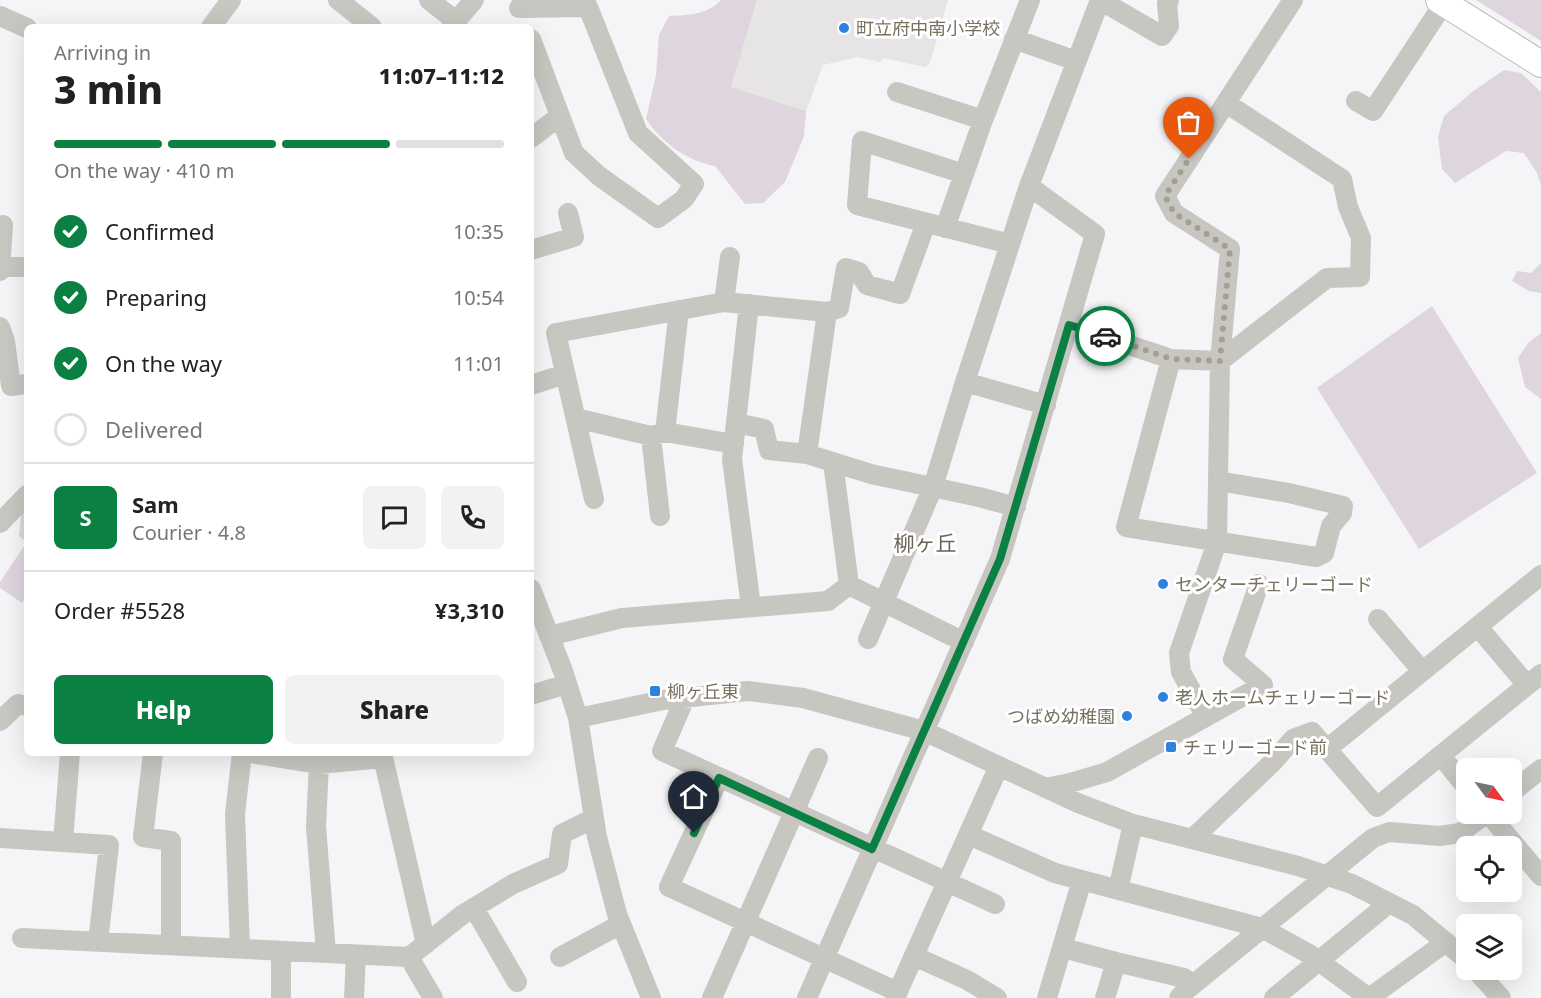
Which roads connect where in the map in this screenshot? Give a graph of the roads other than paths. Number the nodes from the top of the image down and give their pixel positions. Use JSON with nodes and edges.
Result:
{"nodes":[{"id":1,"x":231,"y":0,"type":"edge"},
{"id":2,"x":338,"y":0,"type":"edge"},
{"id":3,"x":429,"y":0,"type":"edge"},
{"id":4,"x":474,"y":0,"type":"edge"},
{"id":5,"x":1030,"y":0,"type":"edge"},
{"id":6,"x":1100,"y":0,"type":"edge"},
{"id":7,"x":1169,"y":0,"type":"edge"},
{"id":8,"x":1293,"y":0,"type":"edge"},
{"id":9,"x":1441,"y":2,"type":"edge"},
{"id":10,"x":518,"y":4,"type":"edge"},
{"id":11,"x":0,"y":16,"type":"edge"},
{"id":12,"x":212,"y":24,"type":"edge"},
{"id":13,"x":368,"y":24,"type":"edge"},
{"id":14,"x":454,"y":24,"type":"edge"},
{"id":15,"x":525,"y":24,"type":"edge"},
{"id":16,"x":24,"y":27,"type":"edge"},
{"id":17,"x":1014,"y":39,"type":"junction"},
{"id":18,"x":534,"y":51,"type":"edge"},
{"id":19,"x":1076,"y":61,"type":"junction"},
{"id":20,"x":1541,"y":64,"type":"edge"},
{"id":21,"x":897,"y":92,"type":"dead end"},
{"id":22,"x":1356,"y":101,"type":"dead end"},
{"id":23,"x":1226,"y":103,"type":"junction"},
{"id":24,"x":560,"y":116,"type":"junction"},
{"id":25,"x":983,"y":120,"type":"junction"},
{"id":26,"x":534,"y":136,"type":"edge"},
{"id":27,"x":964,"y":174,"type":"junction"},
{"id":28,"x":1029,"y":186,"type":"junction"},
{"id":29,"x":568,"y":213,"type":"dead end"},
{"id":30,"x":3,"y":225,"type":"dead end"},
{"id":31,"x":935,"y":225,"type":"junction"},
{"id":32,"x":1010,"y":244,"type":"junction"},
{"id":33,"x":534,"y":249,"type":"edge"},
{"id":34,"x":730,"y":257,"type":"dead end"},
{"id":35,"x":24,"y":267,"type":"edge"},
{"id":36,"x":0,"y":268,"type":"edge"},
{"id":37,"x":724,"y":302,"type":"junction"},
{"id":38,"x":748,"y":304,"type":"junction"},
{"id":39,"x":679,"y":310,"type":"junction"},
{"id":40,"x":827,"y":312,"type":"junction"},
{"id":41,"x":1069,"y":325,"type":"junction"},
{"id":42,"x":0,"y":327,"type":"edge"},
{"id":43,"x":1171,"y":359,"type":"junction"},
{"id":44,"x":1220,"y":361,"type":"junction"},
{"id":45,"x":565,"y":374,"type":"junction"},
{"id":46,"x":965,"y":382,"type":"junction"},
{"id":47,"x":24,"y":384,"type":"edge"},
{"id":48,"x":534,"y":384,"type":"edge"},
{"id":49,"x":1046,"y":405,"type":"junction"},
{"id":50,"x":576,"y":418,"type":"junction"},
{"id":51,"x":736,"y":423,"type":"junction"},
{"id":52,"x":658,"y":434,"type":"junction"},
{"id":53,"x":734,"y":444,"type":"junction"},
{"id":54,"x":807,"y":454,"type":"junction"},
{"id":55,"x":833,"y":462,"type":"junction"},
{"id":56,"x":1218,"y":481,"type":"junction"},
{"id":57,"x":933,"y":487,"type":"junction"},
{"id":58,"x":24,"y":498,"type":"edge"},
{"id":59,"x":594,"y":499,"type":"dead end"},
{"id":60,"x":1016,"y":507,"type":"junction"},
{"id":61,"x":660,"y":516,"type":"dead end"},
{"id":62,"x":0,"y":523,"type":"edge"},
{"id":63,"x":1217,"y":542,"type":"junction"},
{"id":64,"x":1541,"y":575,"type":"edge"},
{"id":65,"x":1259,"y":584,"type":"dead end"},
{"id":66,"x":849,"y":585,"type":"junction"},
{"id":67,"x":534,"y":597,"type":"edge"},
{"id":68,"x":884,"y":603,"type":"junction"},
{"id":69,"x":751,"y":607,"type":"junction"},
{"id":70,"x":1378,"y":619,"type":"dead end"},
{"id":71,"x":1478,"y":627,"type":"junction"},
{"id":72,"x":549,"y":636,"type":"junction"},
{"id":73,"x":868,"y":639,"type":"dead end"},
{"id":74,"x":963,"y":642,"type":"junction"},
{"id":75,"x":1422,"y":671,"type":"junction"},
{"id":76,"x":1534,"y":679,"type":"edge"},
{"id":77,"x":567,"y":684,"type":"junction"},
{"id":78,"x":534,"y":693,"type":"edge"},
{"id":79,"x":685,"y":698,"type":"junction"},
{"id":80,"x":24,"y":705,"type":"edge"},
{"id":81,"x":1206,"y":717,"type":"junction"},
{"id":82,"x":578,"y":718,"type":"junction"},
{"id":83,"x":0,"y":721,"type":"edge"},
{"id":84,"x":924,"y":731,"type":"junction"},
{"id":85,"x":1327,"y":749,"type":"junction"},
{"id":86,"x":70,"y":756,"type":"edge"},
{"id":87,"x":153,"y":756,"type":"edge"},
{"id":88,"x":242,"y":756,"type":"edge"},
{"id":89,"x":269,"y":756,"type":"edge"},
{"id":90,"x":375,"y":756,"type":"edge"},
{"id":91,"x":382,"y":756,"type":"edge"},
{"id":92,"x":1441,"y":756,"type":"junction"},
{"id":93,"x":818,"y":758,"type":"dead end"},
{"id":94,"x":319,"y":764,"type":"junction"},
{"id":95,"x":999,"y":766,"type":"junction"},
{"id":96,"x":1541,"y":769,"type":"edge"},
{"id":97,"x":1456,"y":774,"type":"edge"},
{"id":98,"x":719,"y":778,"type":"junction"},
{"id":99,"x":1522,"y":784,"type":"edge"},
{"id":100,"x":1045,"y":788,"type":"junction"},
{"id":101,"x":793,"y":812,"type":"junction"},
{"id":102,"x":594,"y":818,"type":"junction"},
{"id":103,"x":1133,"y":824,"type":"junction"},
{"id":104,"x":1472,"y":824,"type":"edge"},
{"id":105,"x":1497,"y":824,"type":"edge"},
{"id":106,"x":969,"y":835,"type":"junction"},
{"id":107,"x":0,"y":838,"type":"edge"},
{"id":108,"x":1192,"y":839,"type":"junction"},
{"id":109,"x":63,"y":842,"type":"junction"},
{"id":110,"x":872,"y":849,"type":"junction"},
{"id":111,"x":1540,"y":872,"type":"edge"},
{"id":112,"x":1326,"y":876,"type":"junction"},
{"id":113,"x":1082,"y":880,"type":"junction"},
{"id":114,"x":947,"y":882,"type":"junction"},
{"id":115,"x":1118,"y":890,"type":"junction"},
{"id":116,"x":1389,"y":903,"type":"junction"},
{"id":117,"x":995,"y":904,"type":"dead end"},
{"id":118,"x":474,"y":908,"type":"junction"},
{"id":119,"x":745,"y":921,"type":"junction"},
{"id":120,"x":621,"y":924,"type":"junction"},
{"id":121,"x":1262,"y":928,"type":"junction"},
{"id":122,"x":22,"y":938,"type":"dead end"},
{"id":123,"x":98,"y":942,"type":"junction"},
{"id":124,"x":1446,"y":942,"type":"junction"},
{"id":125,"x":426,"y":944,"type":"junction"},
{"id":126,"x":171,"y":945,"type":"junction"},
{"id":127,"x":1064,"y":948,"type":"junction"},
{"id":128,"x":240,"y":949,"type":"junction"},
{"id":129,"x":281,"y":951,"type":"junction"},
{"id":130,"x":1456,"y":951,"type":"edge"},
{"id":131,"x":326,"y":953,"type":"junction"},
{"id":132,"x":356,"y":955,"type":"junction"},
{"id":133,"x":914,"y":956,"type":"junction"},
{"id":134,"x":409,"y":957,"type":"junction"},
{"id":135,"x":560,"y":957,"type":"dead end"},
{"id":136,"x":824,"y":957,"type":"junction"},
{"id":137,"x":1116,"y":962,"type":"junction"},
{"id":138,"x":1319,"y":962,"type":"junction"},
{"id":139,"x":1485,"y":980,"type":"edge"},
{"id":140,"x":517,"y":982,"type":"dead end"},
{"id":141,"x":1186,"y":991,"type":"edge"},
{"id":142,"x":897,"y":995,"type":"edge"},
{"id":143,"x":280,"y":998,"type":"edge"},
{"id":144,"x":354,"y":998,"type":"edge"},
{"id":145,"x":433,"y":998,"type":"edge"},
{"id":146,"x":651,"y":998,"type":"edge"},
{"id":147,"x":712,"y":998,"type":"edge"},
{"id":148,"x":807,"y":998,"type":"edge"},
{"id":149,"x":997,"y":998,"type":"edge"},
{"id":150,"x":1047,"y":998,"type":"edge"},
{"id":151,"x":1105,"y":998,"type":"edge"},
{"id":152,"x":1274,"y":998,"type":"edge"},
{"id":153,"x":1501,"y":998,"type":"edge"}],
"edges":[{"from":1,"to":12,"type":"street"},
{"from":2,"to":13,"type":"street"},
{"from":3,"to":14,"type":"street"},
{"from":4,"to":14,"type":"street"},
{"from":5,"to":17,"type":"street"},
{"from":6,"to":7,"type":"street"},
{"from":6,"to":19,"type":"street"},
{"from":8,"to":23,"type":"street"},
{"from":9,"to":20,"type":"main road"},
{"from":9,"to":22,"type":"street"},
{"from":10,"to":15,"type":"street"},
{"from":10,"to":24,"type":"street"},
{"from":11,"to":16,"type":"street"},
{"from":17,"to":19,"type":"street"},
{"from":17,"to":25,"type":"street"},
{"from":18,"to":24,"type":"street"},
{"from":19,"to":28,"type":"street"},
{"from":21,"to":25,"type":"street"},
{"from":23,"to":44,"type":"street"},
{"from":23,"to":44,"type":"street"},
{"from":24,"to":26,"type":"street"},
{"from":25,"to":27,"type":"street"},
{"from":27,"to":31,"type":"street"},
{"from":27,"to":31,"type":"street"},
{"from":28,"to":32,"type":"street"},
{"from":28,"to":41,"type":"street"},
{"from":29,"to":33,"type":"street"},
{"from":30,"to":36,"type":"street"},
{"from":31,"to":32,"type":"street"},
{"from":31,"to":40,"type":"street"},
{"from":32,"to":46,"type":"street"},
{"from":34,"to":37,"type":"street"},
{"from":35,"to":36,"type":"street"},
{"from":37,"to":38,"type":"street"},
{"from":37,"to":39,"type":"street"},
{"from":38,"to":40,"type":"street"},
{"from":38,"to":51,"type":"street"},
{"from":39,"to":45,"type":"street"},
{"from":39,"to":52,"type":"street"},
{"from":40,"to":54,"type":"street"},
{"from":41,"to":43,"type":"street"},
{"from":41,"to":49,"type":"street"},
{"from":42,"to":47,"type":"street"},
{"from":43,"to":44,"type":"street"},
{"from":43,"to":63,"type":"street"},
{"from":44,"to":56,"type":"street"},
{"from":45,"to":48,"type":"street"},
{"from":45,"to":50,"type":"street"},
{"from":46,"to":49,"type":"street"},
{"from":46,"to":57,"type":"street"},
{"from":49,"to":60,"type":"street"},
{"from":50,"to":52,"type":"street"},
{"from":50,"to":59,"type":"street"},
{"from":51,"to":53,"type":"street"},
{"from":51,"to":54,"type":"street"},
{"from":52,"to":53,"type":"street"},
{"from":52,"to":61,"type":"street"},
{"from":53,"to":69,"type":"street"},
{"from":54,"to":55,"type":"street"},
{"from":55,"to":57,"type":"street"},
{"from":55,"to":66,"type":"street"},
{"from":56,"to":63,"type":"street"},
{"from":56,"to":63,"type":"street"},
{"from":57,"to":60,"type":"street"},
{"from":57,"to":68,"type":"street"},
{"from":58,"to":62,"type":"street"},
{"from":60,"to":74,"type":"street"},
{"from":63,"to":81,"type":"street"},
{"from":64,"to":71,"type":"street"},
{"from":65,"to":81,"type":"street"},
{"from":66,"to":68,"type":"street"},
{"from":66,"to":69,"type":"street"},
{"from":67,"to":72,"type":"street"},
{"from":68,"to":73,"type":"street"},
{"from":68,"to":74,"type":"street"},
{"from":69,"to":72,"type":"street"},
{"from":70,"to":75,"type":"street"},
{"from":71,"to":75,"type":"street"},
{"from":71,"to":76,"type":"street"},
{"from":72,"to":77,"type":"street"},
{"from":74,"to":84,"type":"street"},
{"from":75,"to":85,"type":"street"},
{"from":76,"to":92,"type":"street"},
{"from":77,"to":78,"type":"street"},
{"from":77,"to":82,"type":"street"},
{"from":79,"to":82,"type":"street"},
{"from":79,"to":84,"type":"street"},
{"from":79,"to":98,"type":"street"},
{"from":80,"to":83,"type":"street"},
{"from":81,"to":100,"type":"street"},
{"from":82,"to":102,"type":"street"},
{"from":84,"to":95,"type":"street"},
{"from":84,"to":110,"type":"street"},
{"from":85,"to":92,"type":"street"},
{"from":85,"to":108,"type":"street"},
{"from":86,"to":109,"type":"street"},
{"from":87,"to":126,"type":"street"},
{"from":88,"to":128,"type":"street"},
{"from":89,"to":94,"type":"street"},
{"from":90,"to":94,"type":"street"},
{"from":91,"to":125,"type":"street"},
{"from":92,"to":97,"type":"street"},
{"from":93,"to":101,"type":"street"},
{"from":94,"to":131,"type":"street"},
{"from":95,"to":100,"type":"street"},
{"from":95,"to":106,"type":"street"},
{"from":96,"to":99,"type":"street"},
{"from":98,"to":101,"type":"street"},
{"from":98,"to":119,"type":"street"},
{"from":100,"to":103,"type":"street"},
{"from":101,"to":110,"type":"street"},
{"from":101,"to":119,"type":"street"},
{"from":102,"to":118,"type":"street"},
{"from":102,"to":120,"type":"street"},
{"from":103,"to":108,"type":"street"},
{"from":103,"to":115,"type":"street"},
{"from":104,"to":112,"type":"street"},
{"from":105,"to":111,"type":"street"},
{"from":106,"to":113,"type":"street"},
{"from":106,"to":114,"type":"street"},
{"from":107,"to":109,"type":"street"},
{"from":108,"to":112,"type":"street"},
{"from":109,"to":123,"type":"street"},
{"from":110,"to":114,"type":"street"},
{"from":110,"to":136,"type":"street"},
{"from":112,"to":116,"type":"street"},
{"from":112,"to":121,"type":"street"},
{"from":113,"to":115,"type":"street"},
{"from":113,"to":127,"type":"street"},
{"from":114,"to":117,"type":"street"},
{"from":114,"to":133,"type":"street"},
{"from":115,"to":121,"type":"street"},
{"from":116,"to":124,"type":"street"},
{"from":116,"to":138,"type":"street"},
{"from":118,"to":125,"type":"street"},
{"from":118,"to":140,"type":"street"},
{"from":119,"to":136,"type":"street"},
{"from":119,"to":147,"type":"street"},
{"from":120,"to":135,"type":"street"},
{"from":120,"to":146,"type":"street"},
{"from":121,"to":138,"type":"street"},
{"from":121,"to":141,"type":"street"},
{"from":122,"to":123,"type":"street"},
{"from":123,"to":126,"type":"street"},
{"from":124,"to":130,"type":"street"},
{"from":124,"to":138,"type":"street"},
{"from":125,"to":134,"type":"street"},
{"from":126,"to":128,"type":"street"},
{"from":127,"to":137,"type":"street"},
{"from":127,"to":150,"type":"street"},
{"from":128,"to":129,"type":"street"},
{"from":129,"to":131,"type":"street"},
{"from":129,"to":143,"type":"street"},
{"from":131,"to":132,"type":"street"},
{"from":132,"to":134,"type":"street"},
{"from":132,"to":144,"type":"street"},
{"from":133,"to":142,"type":"street"},
{"from":133,"to":149,"type":"street"},
{"from":134,"to":145,"type":"street"},
{"from":136,"to":142,"type":"street"},
{"from":136,"to":148,"type":"street"},
{"from":137,"to":141,"type":"street"},
{"from":137,"to":151,"type":"street"},
{"from":138,"to":152,"type":"street"},
{"from":139,"to":153,"type":"street"}]}
